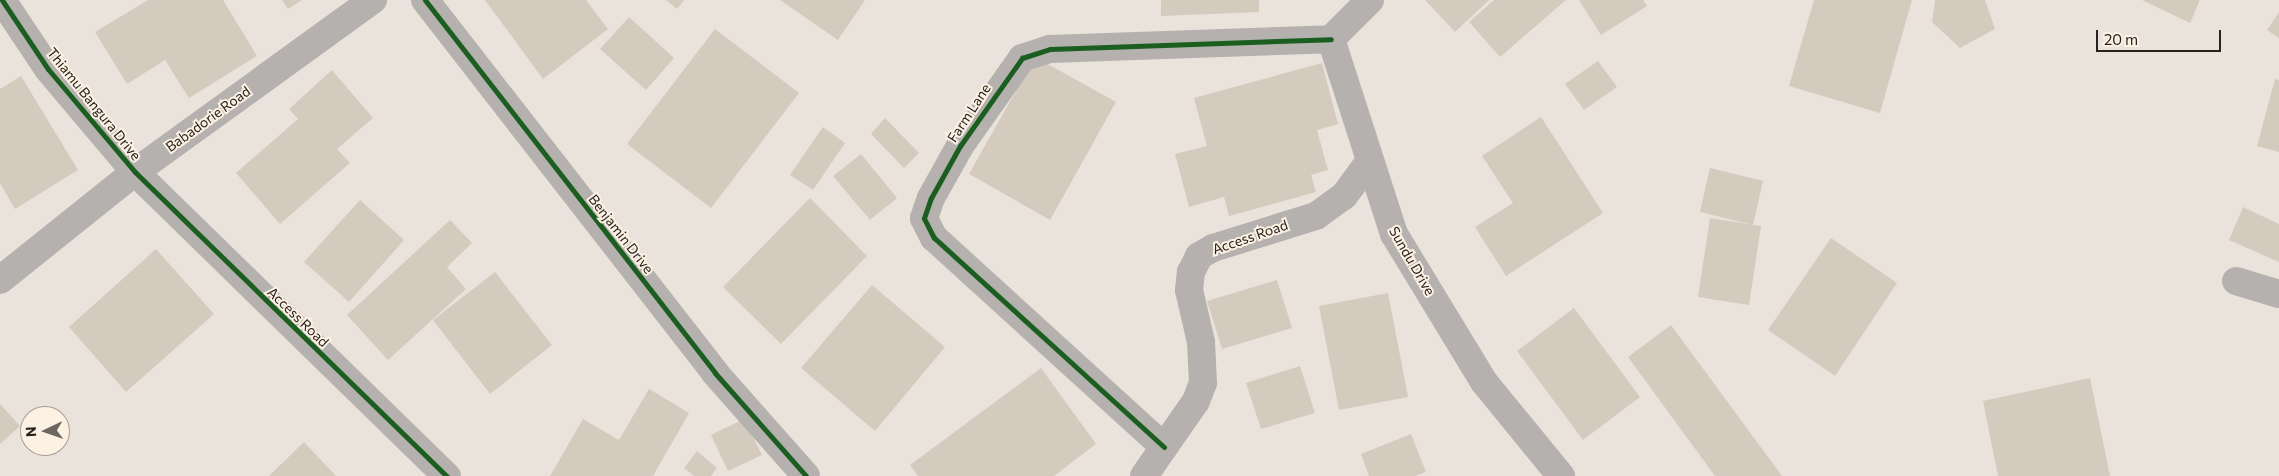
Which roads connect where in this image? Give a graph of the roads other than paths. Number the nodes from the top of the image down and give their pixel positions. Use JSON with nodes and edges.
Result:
{"nodes":[{"id":1,"x":2,"y":0,"type":"edge"},
{"id":2,"x":373,"y":0,"type":"edge"},
{"id":3,"x":425,"y":0,"type":"edge"},
{"id":4,"x":1370,"y":0,"type":"edge"},
{"id":5,"x":1330,"y":39,"type":"junction"},
{"id":6,"x":1369,"y":162,"type":"junction"},
{"id":7,"x":135,"y":172,"type":"junction"},
{"id":8,"x":0,"y":280,"type":"edge"},
{"id":9,"x":2236,"y":281,"type":"dead end"},
{"id":10,"x":2279,"y":294,"type":"edge"},
{"id":11,"x":1164,"y":447,"type":"junction"},
{"id":12,"x":447,"y":476,"type":"edge"},
{"id":13,"x":806,"y":476,"type":"edge"},
{"id":14,"x":1144,"y":476,"type":"edge"},
{"id":15,"x":1561,"y":476,"type":"edge"}],
"edges":[{"from":1,"to":7,"type":"street","name":"Thiamu Bangura Drive"},
{"from":2,"to":7,"type":"street","name":"Babadorie Road"},
{"from":3,"to":13,"type":"street","name":"Benjamin Drive"},
{"from":4,"to":5,"type":"street"},
{"from":5,"to":6,"type":"street","name":"Sundu Drive"},
{"from":5,"to":11,"type":"street","name":"Farm Lane"},
{"from":6,"to":11,"type":"street","name":"Access Road"},
{"from":6,"to":15,"type":"street","name":"Sundu Drive"},
{"from":7,"to":8,"type":"street","name":"Babadorie Road"},
{"from":7,"to":12,"type":"street","name":"Access Road"},
{"from":9,"to":10,"type":"street"},
{"from":11,"to":14,"type":"street","name":"Access Road"}]}
